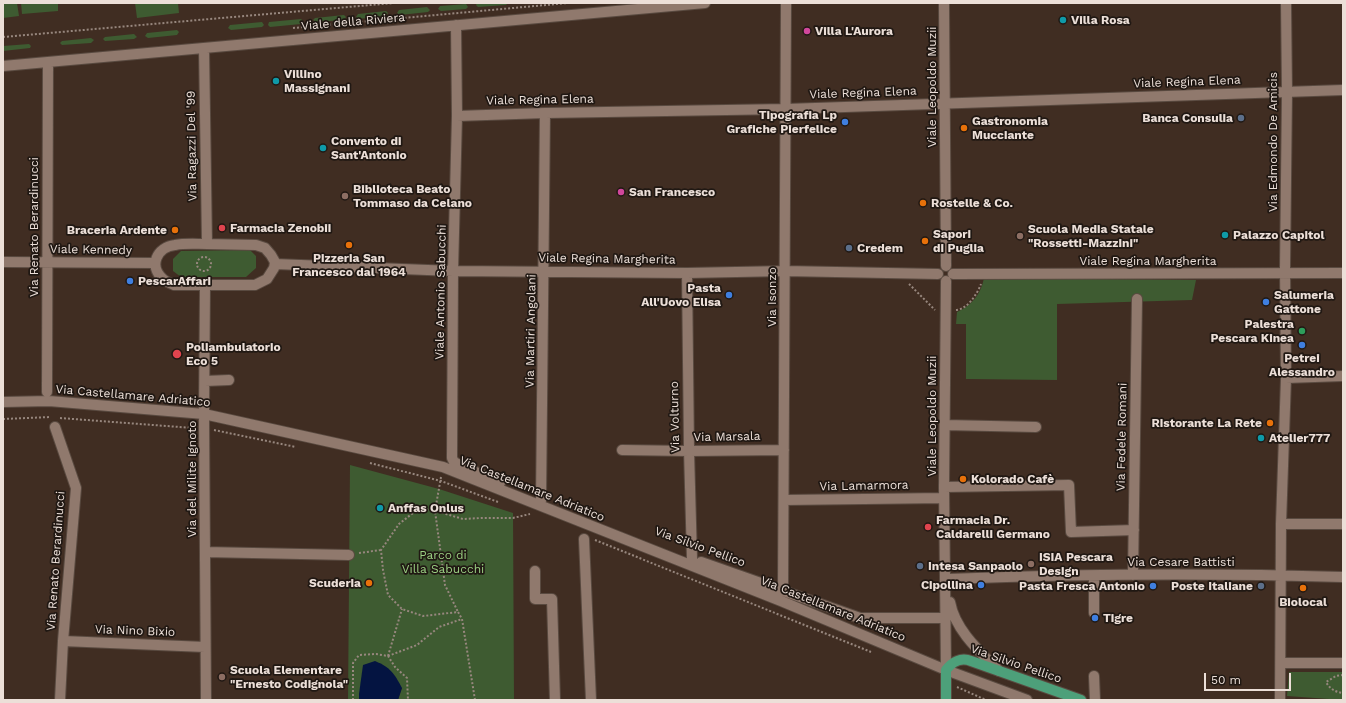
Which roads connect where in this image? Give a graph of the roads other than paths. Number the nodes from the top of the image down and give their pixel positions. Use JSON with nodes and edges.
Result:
{"nodes":[{"id":1,"x":705,"y":3,"type":"edge"},
{"id":2,"x":786,"y":3,"type":"edge"},
{"id":3,"x":944,"y":3,"type":"edge"},
{"id":4,"x":1286,"y":3,"type":"edge"},
{"id":5,"x":456,"y":25,"type":"junction"},
{"id":6,"x":204,"y":48,"type":"junction"},
{"id":7,"x":48,"y":62,"type":"junction"},
{"id":8,"x":3,"y":66,"type":"edge"},
{"id":9,"x":1343,"y":90,"type":"edge"},
{"id":10,"x":1287,"y":92,"type":"junction"},
{"id":11,"x":944,"y":104,"type":"junction"},
{"id":12,"x":786,"y":109,"type":"junction"},
{"id":13,"x":545,"y":113,"type":"junction"},
{"id":14,"x":457,"y":116,"type":"junction"},
{"id":15,"x":207,"y":244,"type":"junction"},
{"id":16,"x":3,"y":262,"type":"edge"},
{"id":17,"x":46,"y":262,"type":"junction"},
{"id":18,"x":155,"y":263,"type":"junction"},
{"id":19,"x":275,"y":264,"type":"junction"},
{"id":20,"x":453,"y":271,"type":"junction"},
{"id":21,"x":544,"y":271,"type":"junction"},
{"id":22,"x":785,"y":271,"type":"junction"},
{"id":23,"x":1286,"y":273,"type":"junction"},
{"id":24,"x":1343,"y":273,"type":"edge"},
{"id":25,"x":687,"y":274,"type":"junction"},
{"id":26,"x":946,"y":276,"type":"junction"},
{"id":27,"x":205,"y":286,"type":"junction"},
{"id":28,"x":1137,"y":299,"type":"dead end"},
{"id":29,"x":1343,"y":376,"type":"edge"},
{"id":30,"x":1286,"y":378,"type":"junction"},
{"id":31,"x":229,"y":380,"type":"dead end"},
{"id":32,"x":205,"y":381,"type":"junction"},
{"id":33,"x":46,"y":392,"type":"dead end"},
{"id":34,"x":3,"y":402,"type":"edge"},
{"id":35,"x":204,"y":414,"type":"junction"},
{"id":36,"x":55,"y":421,"type":"road end"},
{"id":37,"x":945,"y":425,"type":"junction"},
{"id":38,"x":1036,"y":427,"type":"dead end"},
{"id":39,"x":622,"y":450,"type":"dead end"},
{"id":40,"x":784,"y":450,"type":"junction"},
{"id":41,"x":689,"y":451,"type":"junction"},
{"id":42,"x":454,"y":462,"type":"joint"},
{"id":43,"x":944,"y":487,"type":"junction"},
{"id":44,"x":944,"y":498,"type":"junction"},
{"id":45,"x":784,"y":500,"type":"junction"},
{"id":46,"x":541,"y":501,"type":"junction"},
{"id":47,"x":1281,"y":524,"type":"junction"},
{"id":48,"x":1343,"y":524,"type":"edge"},
{"id":49,"x":1134,"y":530,"type":"junction"},
{"id":50,"x":588,"y":539,"type":"road end"},
{"id":51,"x":945,"y":551,"type":"junction"},
{"id":52,"x":205,"y":552,"type":"junction"},
{"id":53,"x":349,"y":555,"type":"road end"},
{"id":54,"x":692,"y":560,"type":"junction"},
{"id":55,"x":535,"y":571,"type":"dead end"},
{"id":56,"x":1133,"y":575,"type":"junction"},
{"id":57,"x":1280,"y":575,"type":"junction"},
{"id":58,"x":1094,"y":576,"type":"junction"},
{"id":59,"x":1343,"y":576,"type":"edge"},
{"id":60,"x":948,"y":579,"type":"junction"},
{"id":61,"x":783,"y":591,"type":"junction"},
{"id":62,"x":1094,"y":613,"type":"dead end"},
{"id":63,"x":946,"y":618,"type":"junction"},
{"id":64,"x":63,"y":642,"type":"junction"},
{"id":65,"x":206,"y":647,"type":"junction"},
{"id":66,"x":1280,"y":663,"type":"junction"},
{"id":67,"x":1343,"y":663,"type":"edge"},
{"id":68,"x":946,"y":670,"type":"junction"},
{"id":69,"x":999,"y":671,"type":"junction"},
{"id":70,"x":1094,"y":676,"type":"dead end"},
{"id":71,"x":60,"y":700,"type":"edge"},
{"id":72,"x":206,"y":700,"type":"edge"},
{"id":73,"x":555,"y":700,"type":"edge"},
{"id":74,"x":591,"y":700,"type":"edge"},
{"id":75,"x":946,"y":700,"type":"edge"},
{"id":76,"x":1027,"y":700,"type":"edge"},
{"id":77,"x":1081,"y":700,"type":"edge"},
{"id":78,"x":1095,"y":700,"type":"edge"},
{"id":79,"x":1280,"y":700,"type":"edge"}],
"edges":[{"from":1,"to":5,"type":"street","name":"Viale della Riviera"},
{"from":2,"to":12,"type":"street","name":"Via Isonzo"},
{"from":3,"to":11,"type":"street","name":"Viale Leopoldo Muzii"},
{"from":4,"to":10,"type":"street","name":"Via Edmondo De Amicis"},
{"from":5,"to":6,"type":"street","name":"Viale della Riviera"},
{"from":5,"to":14,"type":"street","name":"Viale Antonio Sabucchi"},
{"from":6,"to":7,"type":"street","name":"Viale della Riviera"},
{"from":6,"to":15,"type":"street","name":"Via Ragazzi Del '99"},
{"from":7,"to":8,"type":"street","name":"Viale della Riviera"},
{"from":7,"to":17,"type":"street","name":"Via Renato Berardinucci"},
{"from":9,"to":10,"type":"street","name":"Viale Regina Elena"},
{"from":10,"to":11,"type":"street","name":"Viale Regina Elena"},
{"from":10,"to":23,"type":"street","name":"Via Edmondo De Amicis"},
{"from":11,"to":12,"type":"street","name":"Viale Regina Elena"},
{"from":11,"to":26,"type":"street","name":"Viale Leopoldo Muzii"},
{"from":12,"to":13,"type":"street","name":"Viale Regina Elena"},
{"from":12,"to":22,"type":"street","name":"Via Isonzo"},
{"from":13,"to":14,"type":"street","name":"Viale Regina Elena"},
{"from":13,"to":21,"type":"street","name":"Via Martiri Angolani"},
{"from":14,"to":20,"type":"street","name":"Viale Antonio Sabucchi"},
{"from":15,"to":18,"type":"street"},
{"from":15,"to":19,"type":"street"},
{"from":16,"to":17,"type":"street","name":"Viale Kennedy"},
{"from":17,"to":18,"type":"street","name":"Viale Kennedy"},
{"from":17,"to":33,"type":"street","name":"Via Renato Berardinucci"},
{"from":18,"to":27,"type":"street"},
{"from":19,"to":20,"type":"street","name":"Viale Regina Margherita"},
{"from":19,"to":27,"type":"street"},
{"from":20,"to":21,"type":"street","name":"Viale Regina Margherita"},
{"from":20,"to":42,"type":"street","name":"Viale Antonio Sabucchi"},
{"from":21,"to":25,"type":"street","name":"Viale Regina Margherita"},
{"from":21,"to":46,"type":"street","name":"Via Martiri Angolani"},
{"from":22,"to":25,"type":"street","name":"Viale Regina Margherita"},
{"from":22,"to":26,"type":"street","name":"Viale Regina Margherita"},
{"from":22,"to":40,"type":"street","name":"Via Isonzo"},
{"from":23,"to":24,"type":"street","name":"Viale Regina Margherita"},
{"from":23,"to":26,"type":"street","name":"Viale Regina Margherita"},
{"from":23,"to":30,"type":"street","name":"Via Edmondo De Amicis"},
{"from":25,"to":41,"type":"street","name":"Via Volturno"},
{"from":26,"to":37,"type":"street","name":"Viale Leopoldo Muzii"},
{"from":27,"to":32,"type":"street","name":"Via del Milite Ignoto"},
{"from":28,"to":49,"type":"street","name":"Via Fedele Romani"},
{"from":29,"to":30,"type":"street"},
{"from":30,"to":47,"type":"street","name":"Via Edmondo De Amicis"},
{"from":31,"to":32,"type":"street"},
{"from":32,"to":35,"type":"street","name":"Via del Milite Ignoto"},
{"from":34,"to":35,"type":"street","name":"Via Castellamare Adriatico"},
{"from":35,"to":52,"type":"street","name":"Via del Milite Ignoto"},
{"from":35,"to":68,"type":"street","name":"Via Castellamare Adriatico"},
{"from":36,"to":64,"type":"street","name":"Via Renato Berardinucci"},
{"from":37,"to":38,"type":"street"},
{"from":37,"to":43,"type":"street","name":"Viale Leopoldo Muzii"},
{"from":39,"to":41,"type":"street","name":"Via Marsala"},
{"from":40,"to":41,"type":"street","name":"Via Marsala"},
{"from":40,"to":45,"type":"street","name":"Via Isonzo"},
{"from":41,"to":54,"type":"street","name":"Via Volturno"},
{"from":42,"to":46,"type":"street","name":"Via Silvio Pellico"},
{"from":43,"to":44,"type":"street","name":"Viale Leopoldo Muzii"},
{"from":43,"to":49,"type":"street"},
{"from":44,"to":45,"type":"street","name":"Via Lamarmora"},
{"from":44,"to":51,"type":"street","name":"Viale Leopoldo Muzii"},
{"from":45,"to":61,"type":"street","name":"Via Isonzo"},
{"from":46,"to":54,"type":"street","name":"Via Silvio Pellico"},
{"from":47,"to":48,"type":"street"},
{"from":47,"to":57,"type":"street","name":"Via Edmondo De Amicis"},
{"from":49,"to":56,"type":"street","name":"Via Fedele Romani"},
{"from":50,"to":74,"type":"street"},
{"from":51,"to":60,"type":"street","name":"Viale Leopoldo Muzii"},
{"from":51,"to":63,"type":"street","name":"Viale Leopoldo Muzii"},
{"from":52,"to":53,"type":"street","name":"Via del Milite Ignoto"},
{"from":52,"to":65,"type":"street","name":"Via del Milite Ignoto"},
{"from":54,"to":61,"type":"street","name":"Via Silvio Pellico"},
{"from":55,"to":73,"type":"street"},
{"from":56,"to":57,"type":"street","name":"Via Cesare Battisti"},
{"from":56,"to":58,"type":"street","name":"Via Cesare Battisti"},
{"from":57,"to":59,"type":"street","name":"Via Cesare Battisti"},
{"from":57,"to":66,"type":"street","name":"Via Edmondo De Amicis"},
{"from":58,"to":60,"type":"street","name":"Via Cesare Battisti"},
{"from":58,"to":62,"type":"street"},
{"from":60,"to":69,"type":"street","name":"Viale Leopoldo Muzii"},
{"from":61,"to":63,"type":"street","name":"Via Silvio Pellico"},
{"from":63,"to":68,"type":"street","name":"Viale Leopoldo Muzii"},
{"from":64,"to":65,"type":"street","name":"Via Nino Bixio"},
{"from":64,"to":71,"type":"street","name":"Via Renato Berardinucci"},
{"from":65,"to":72,"type":"street","name":"Via del Milite Ignoto"},
{"from":66,"to":67,"type":"street"},
{"from":66,"to":79,"type":"street","name":"Via Edmondo De Amicis"},
{"from":68,"to":69,"type":"main road","name":"Via Silvio Pellico"},
{"from":68,"to":75,"type":"main road","name":"Viale Leopoldo Muzii"},
{"from":68,"to":76,"type":"street","name":"Via Castellamare Adriatico"},
{"from":69,"to":77,"type":"main road","name":"Via Silvio Pellico"},
{"from":70,"to":78,"type":"street"}]}
